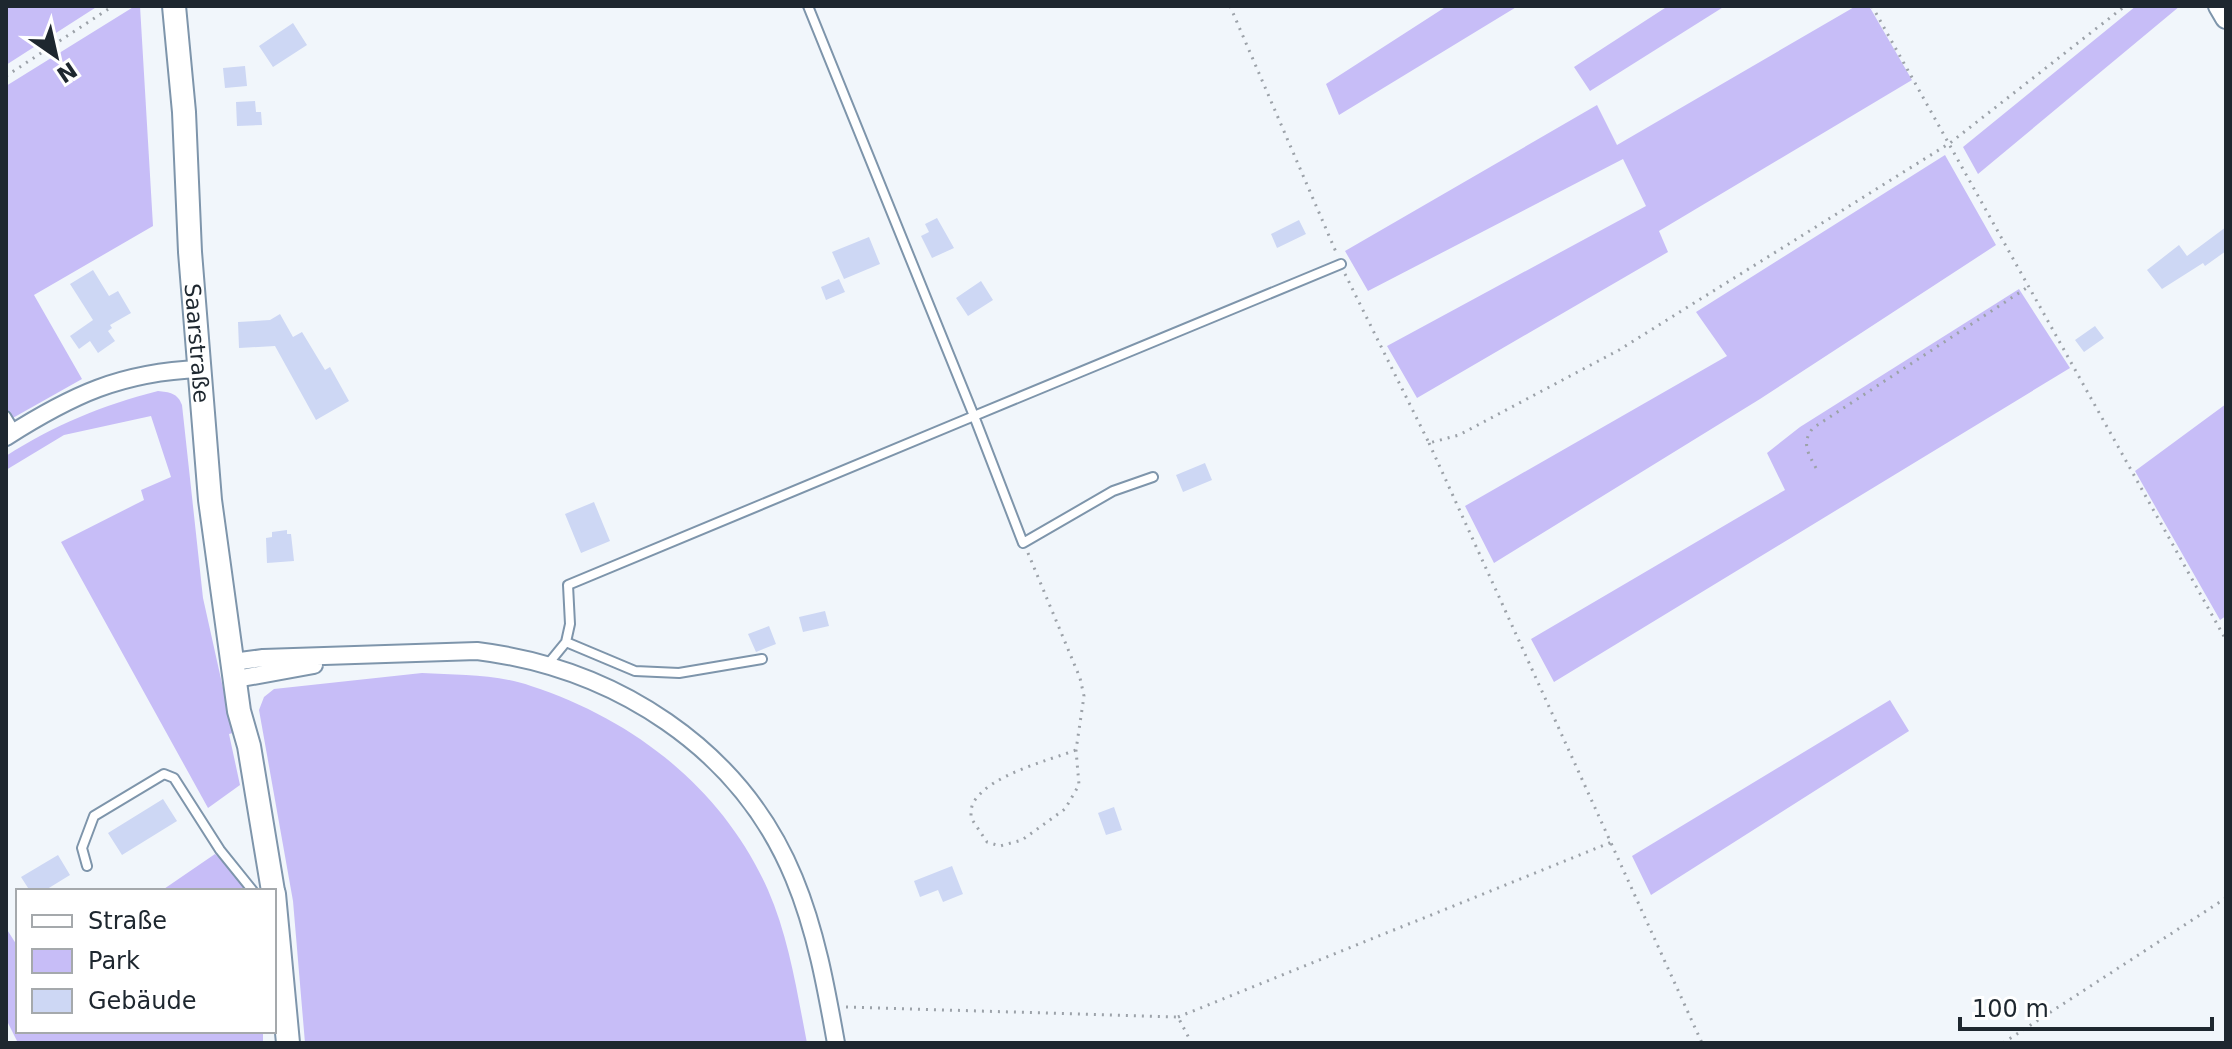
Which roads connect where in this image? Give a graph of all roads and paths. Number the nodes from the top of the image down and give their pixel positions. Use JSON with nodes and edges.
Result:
{"nodes":[{"id":1,"x":113,"y":6,"type":"edge"},
{"id":2,"x":174,"y":6,"type":"edge"},
{"id":3,"x":808,"y":6,"type":"edge"},
{"id":4,"x":1230,"y":6,"type":"edge"},
{"id":5,"x":1872,"y":6,"type":"edge"},
{"id":6,"x":2125,"y":6,"type":"edge"},
{"id":7,"x":2219,"y":6,"type":"edge"},
{"id":8,"x":2226,"y":18,"type":"edge"},
{"id":9,"x":6,"y":76,"type":"edge"},
{"id":10,"x":1950,"y":143,"type":"junction"},
{"id":11,"x":1341,"y":264,"type":"junction"},
{"id":12,"x":2028,"y":287,"type":"junction"},
{"id":13,"x":200,"y":369,"type":"junction"},
{"id":14,"x":974,"y":416,"type":"junction"},
{"id":15,"x":9,"y":428,"type":"edge"},
{"id":16,"x":1429,"y":443,"type":"junction"},
{"id":17,"x":1816,"y":468,"type":"dead end"},
{"id":18,"x":1153,"y":477,"type":"dead end"},
{"id":19,"x":1023,"y":543,"type":"junction"},
{"id":20,"x":2226,"y":640,"type":"edge"},
{"id":21,"x":566,"y":642,"type":"junction"},
{"id":22,"x":762,"y":659,"type":"dead end"},
{"id":23,"x":548,"y":664,"type":"junction"},
{"id":24,"x":234,"y":671,"type":"junction"},
{"id":25,"x":1076,"y":750,"type":"junction"},
{"id":26,"x":1612,"y":842,"type":"junction"},
{"id":27,"x":87,"y":866,"type":"dead end"},
{"id":28,"x":251,"y":889,"type":"edge"},
{"id":29,"x":272,"y":889,"type":"edge"},
{"id":30,"x":2226,"y":898,"type":"edge"},
{"id":31,"x":276,"y":921,"type":"edge"},
{"id":32,"x":830,"y":1007,"type":"junction"},
{"id":33,"x":1178,"y":1017,"type":"junction"},
{"id":34,"x":1190,"y":1040,"type":"dead end"},
{"id":35,"x":288,"y":1043,"type":"edge"},
{"id":36,"x":836,"y":1043,"type":"edge"},
{"id":37,"x":1702,"y":1043,"type":"edge"},
{"id":38,"x":2003,"y":1043,"type":"edge"}],
"edges":[{"from":1,"to":9,"type":"path"},
{"from":2,"to":13,"type":"main road","name":"Saarstraße"},
{"from":3,"to":14,"type":"lane"},
{"from":4,"to":11,"type":"path"},
{"from":5,"to":10,"type":"path"},
{"from":6,"to":10,"type":"path"},
{"from":7,"to":8,"type":"street"},
{"from":10,"to":12,"type":"path"},
{"from":10,"to":16,"type":"path"},
{"from":11,"to":14,"type":"lane"},
{"from":11,"to":16,"type":"path"},
{"from":12,"to":17,"type":"path"},
{"from":12,"to":20,"type":"path"},
{"from":13,"to":15,"type":"street"},
{"from":13,"to":24,"type":"main road","name":"Saarstraße"},
{"from":14,"to":19,"type":"lane"},
{"from":14,"to":21,"type":"lane"},
{"from":16,"to":26,"type":"path"},
{"from":18,"to":19,"type":"lane"},
{"from":19,"to":25,"type":"path"},
{"from":21,"to":22,"type":"lane"},
{"from":21,"to":23,"type":"lane"},
{"from":23,"to":24,"type":"street"},
{"from":23,"to":32,"type":"street"},
{"from":24,"to":29,"type":"main road","name":"Saarstraße"},
{"from":25,"to":25,"type":"path"},
{"from":26,"to":33,"type":"path"},
{"from":26,"to":37,"type":"path"},
{"from":27,"to":28,"type":"lane"},
{"from":30,"to":38,"type":"path"},
{"from":31,"to":35,"type":"main road","name":"Saarstraße"},
{"from":32,"to":33,"type":"path"},
{"from":32,"to":36,"type":"street"},
{"from":33,"to":34,"type":"path"}]}
